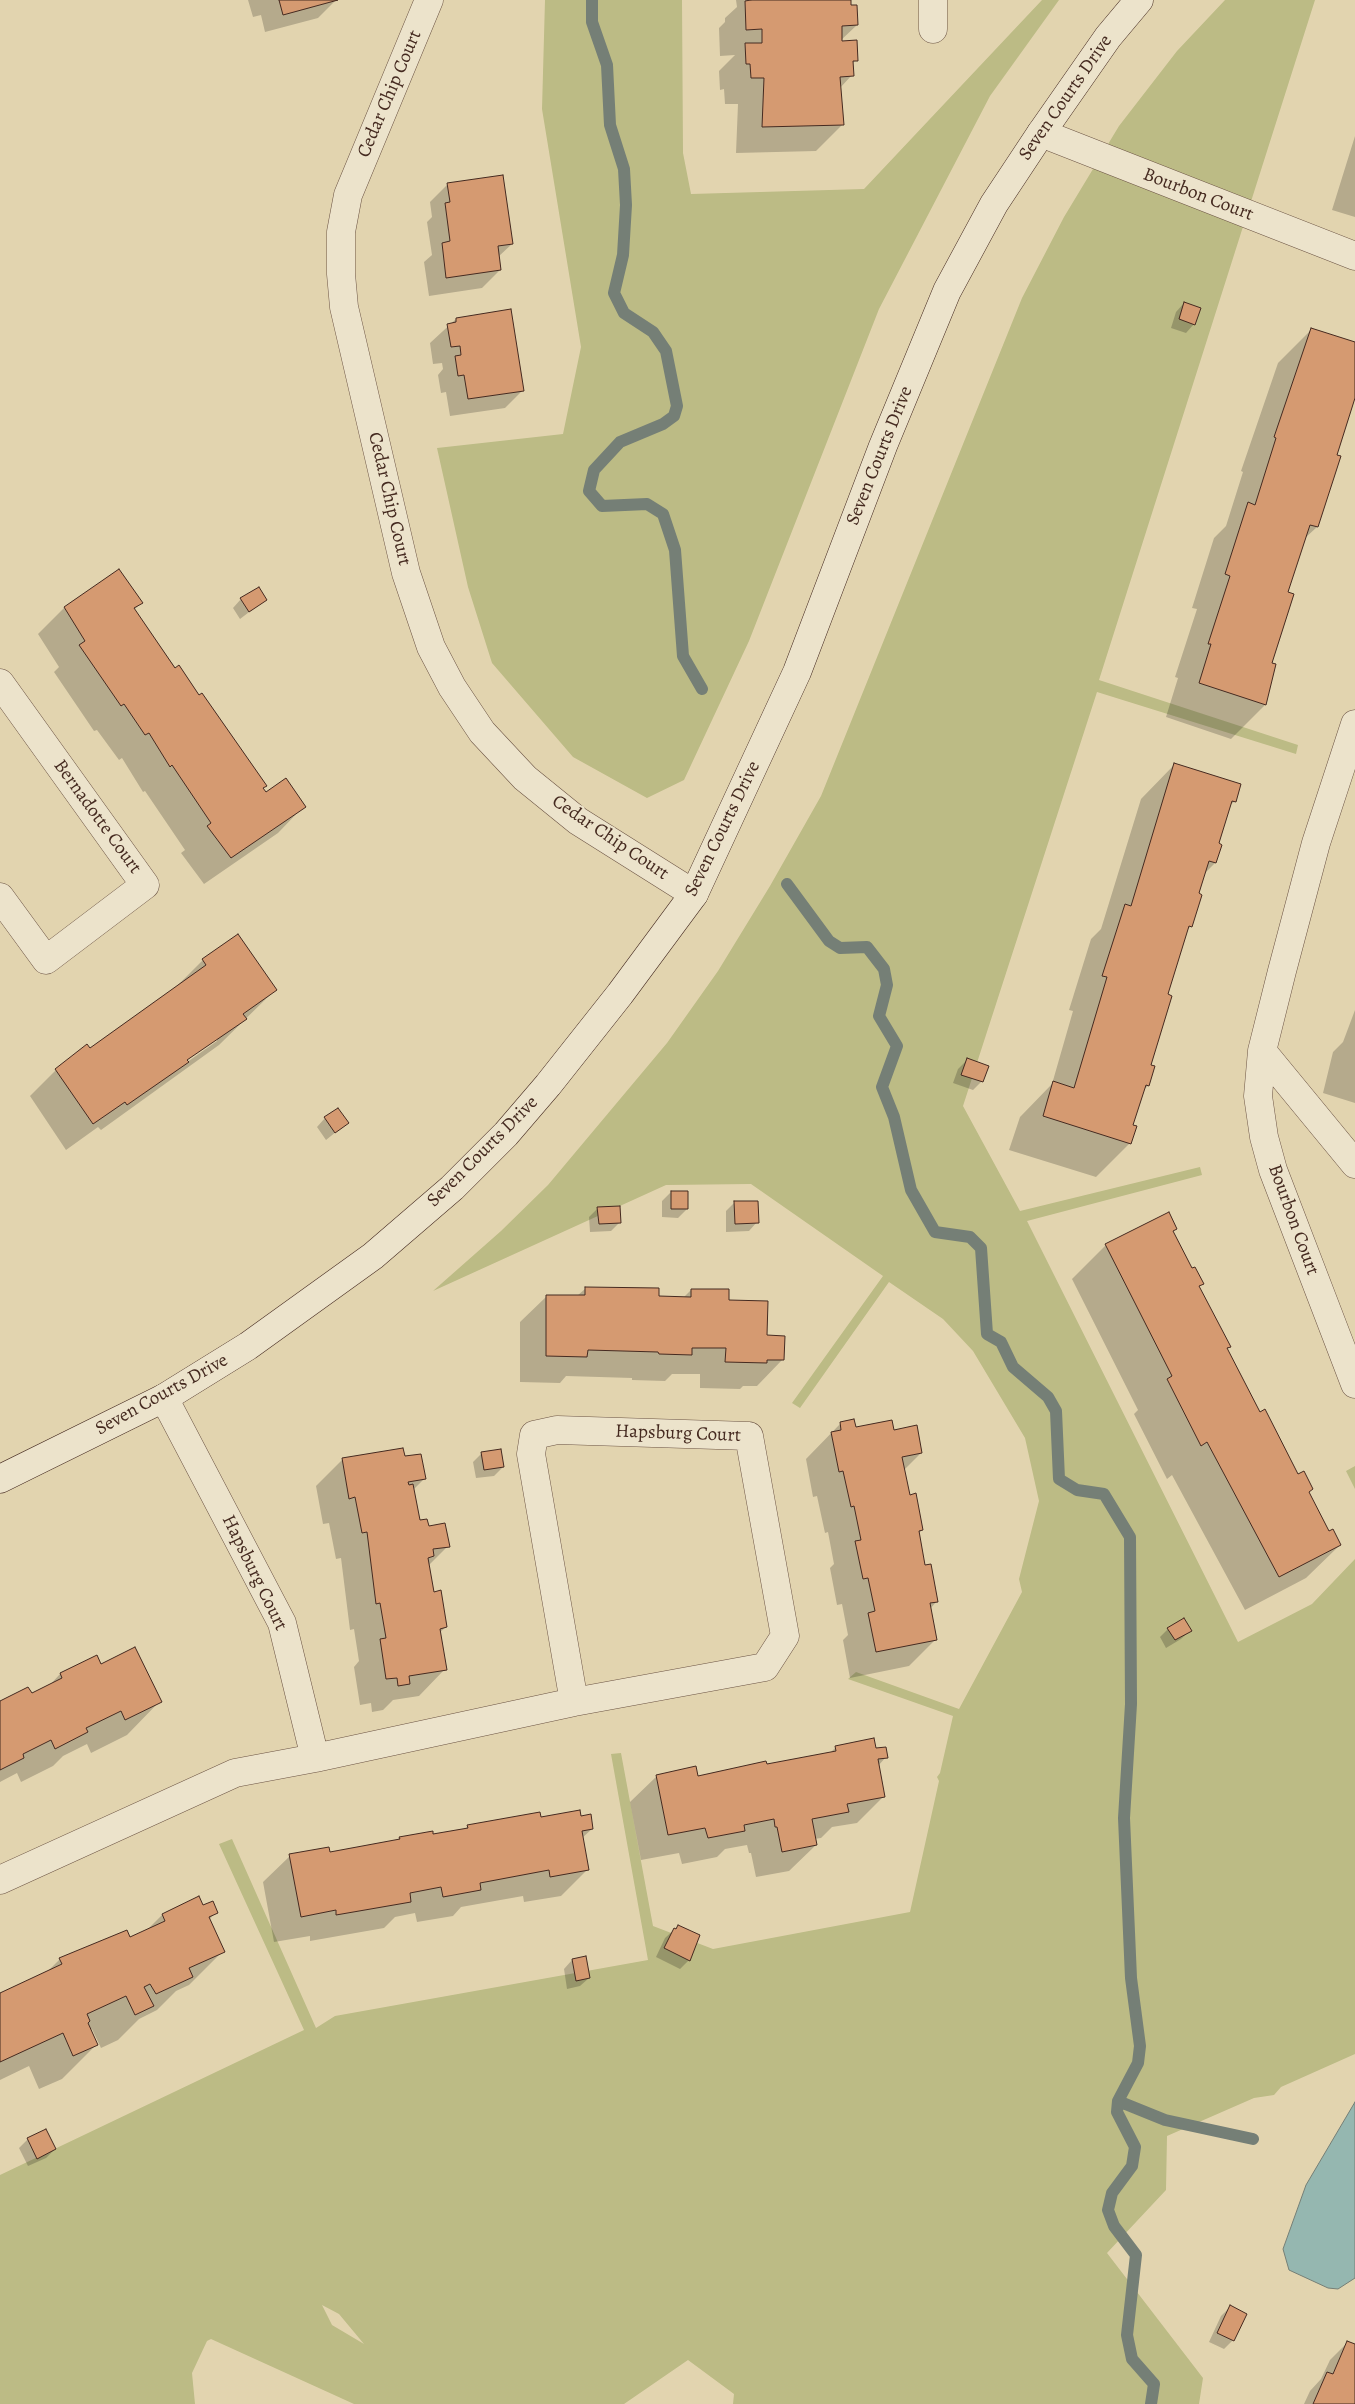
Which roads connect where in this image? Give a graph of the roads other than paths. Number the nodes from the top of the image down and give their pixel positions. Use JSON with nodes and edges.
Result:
{"nodes":[{"id":1,"x":429,"y":0,"type":"edge"},
{"id":2,"x":933,"y":0,"type":"edge"},
{"id":3,"x":1139,"y":0,"type":"edge"},
{"id":4,"x":933,"y":29,"type":"dead end"},
{"id":5,"x":1041,"y":133,"type":"junction"},
{"id":6,"x":1355,"y":256,"type":"edge"},
{"id":7,"x":0,"y":683,"type":"edge"},
{"id":8,"x":1355,"y":724,"type":"edge"},
{"id":9,"x":694,"y":894,"type":"junction"},
{"id":10,"x":0,"y":897,"type":"edge"},
{"id":11,"x":1262,"y":1051,"type":"junction"},
{"id":12,"x":1355,"y":1164,"type":"edge"},
{"id":13,"x":1355,"y":1384,"type":"edge"},
{"id":14,"x":164,"y":1398,"type":"junction"},
{"id":15,"x":0,"y":1479,"type":"edge"},
{"id":16,"x":574,"y":1702,"type":"junction"},
{"id":17,"x":315,"y":1758,"type":"junction"},
{"id":18,"x":0,"y":1880,"type":"edge"}],
"edges":[{"from":1,"to":9,"type":"street","name":"Cedar Chip Court"},
{"from":2,"to":4,"type":"street"},
{"from":3,"to":5,"type":"street","name":"Seven Courts Drive"},
{"from":5,"to":6,"type":"street","name":"Bourbon Court"},
{"from":5,"to":9,"type":"street","name":"Seven Courts Drive"},
{"from":7,"to":10,"type":"street","name":"Bernadotte Court"},
{"from":8,"to":11,"type":"street","name":"Bourbon Court"},
{"from":9,"to":14,"type":"street","name":"Seven Courts Drive"},
{"from":11,"to":12,"type":"street"},
{"from":11,"to":13,"type":"street","name":"Bourbon Court"},
{"from":14,"to":15,"type":"street","name":"Seven Courts Drive"},
{"from":14,"to":17,"type":"street","name":"Hapsburg Court"},
{"from":16,"to":16,"type":"street","name":"Hapsburg Court"},
{"from":16,"to":17,"type":"street","name":"Hapsburg Court"},
{"from":17,"to":18,"type":"street","name":"Hapsburg Court"}]}
